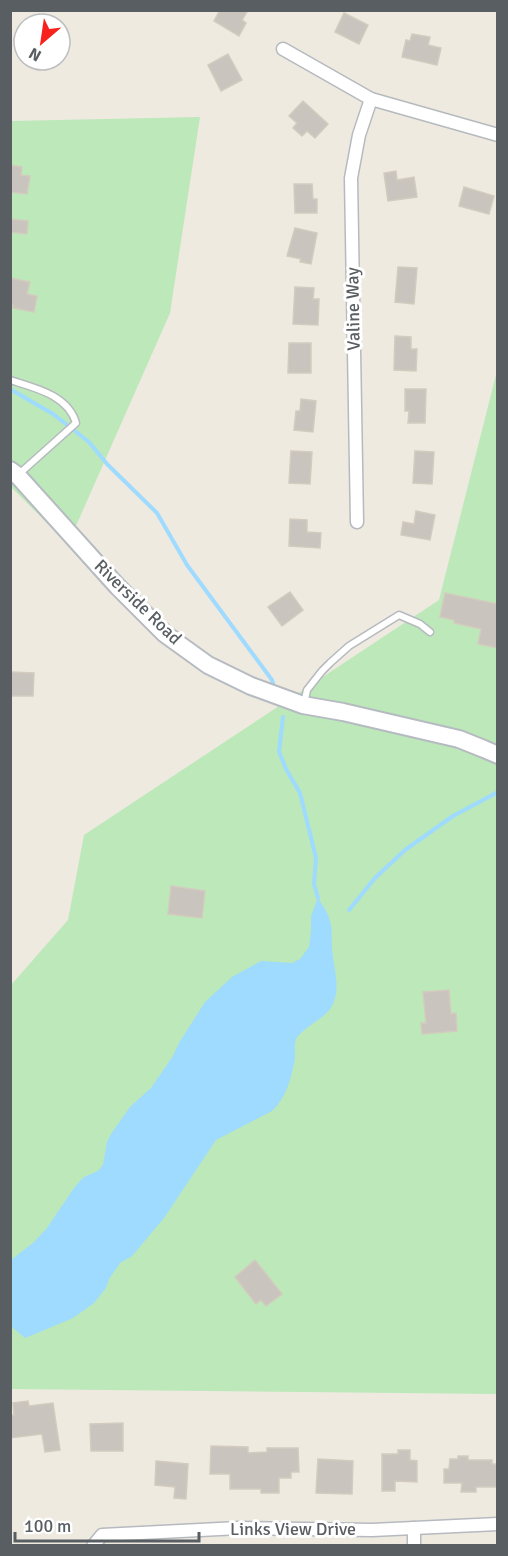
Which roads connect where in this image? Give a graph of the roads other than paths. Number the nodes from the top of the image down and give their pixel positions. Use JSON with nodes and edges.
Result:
{"nodes":[{"id":1,"x":283,"y":49,"type":"dead end"},
{"id":2,"x":371,"y":99,"type":"junction"},
{"id":3,"x":498,"y":135,"type":"edge"},
{"id":4,"x":10,"y":380,"type":"edge"},
{"id":5,"x":14,"y":473,"type":"edge"},
{"id":6,"x":357,"y":522,"type":"dead end"},
{"id":7,"x":430,"y":632,"type":"dead end"},
{"id":8,"x":303,"y":705,"type":"junction"},
{"id":9,"x":498,"y":755,"type":"edge"},
{"id":10,"x":498,"y":1524,"type":"edge"},
{"id":11,"x":414,"y":1528,"type":"junction"},
{"id":12,"x":93,"y":1545,"type":"edge"},
{"id":13,"x":414,"y":1545,"type":"edge"}],
"edges":[{"from":1,"to":2,"type":"street"},
{"from":2,"to":3,"type":"street"},
{"from":2,"to":6,"type":"street","name":"Valine Way"},
{"from":4,"to":5,"type":"lane"},
{"from":5,"to":8,"type":"street","name":"Riverside Road"},
{"from":7,"to":8,"type":"lane"},
{"from":8,"to":9,"type":"street","name":"Riverside Road"},
{"from":10,"to":11,"type":"street","name":"Links View Drive"},
{"from":11,"to":12,"type":"street","name":"Links View Drive"},
{"from":11,"to":13,"type":"street"}]}
